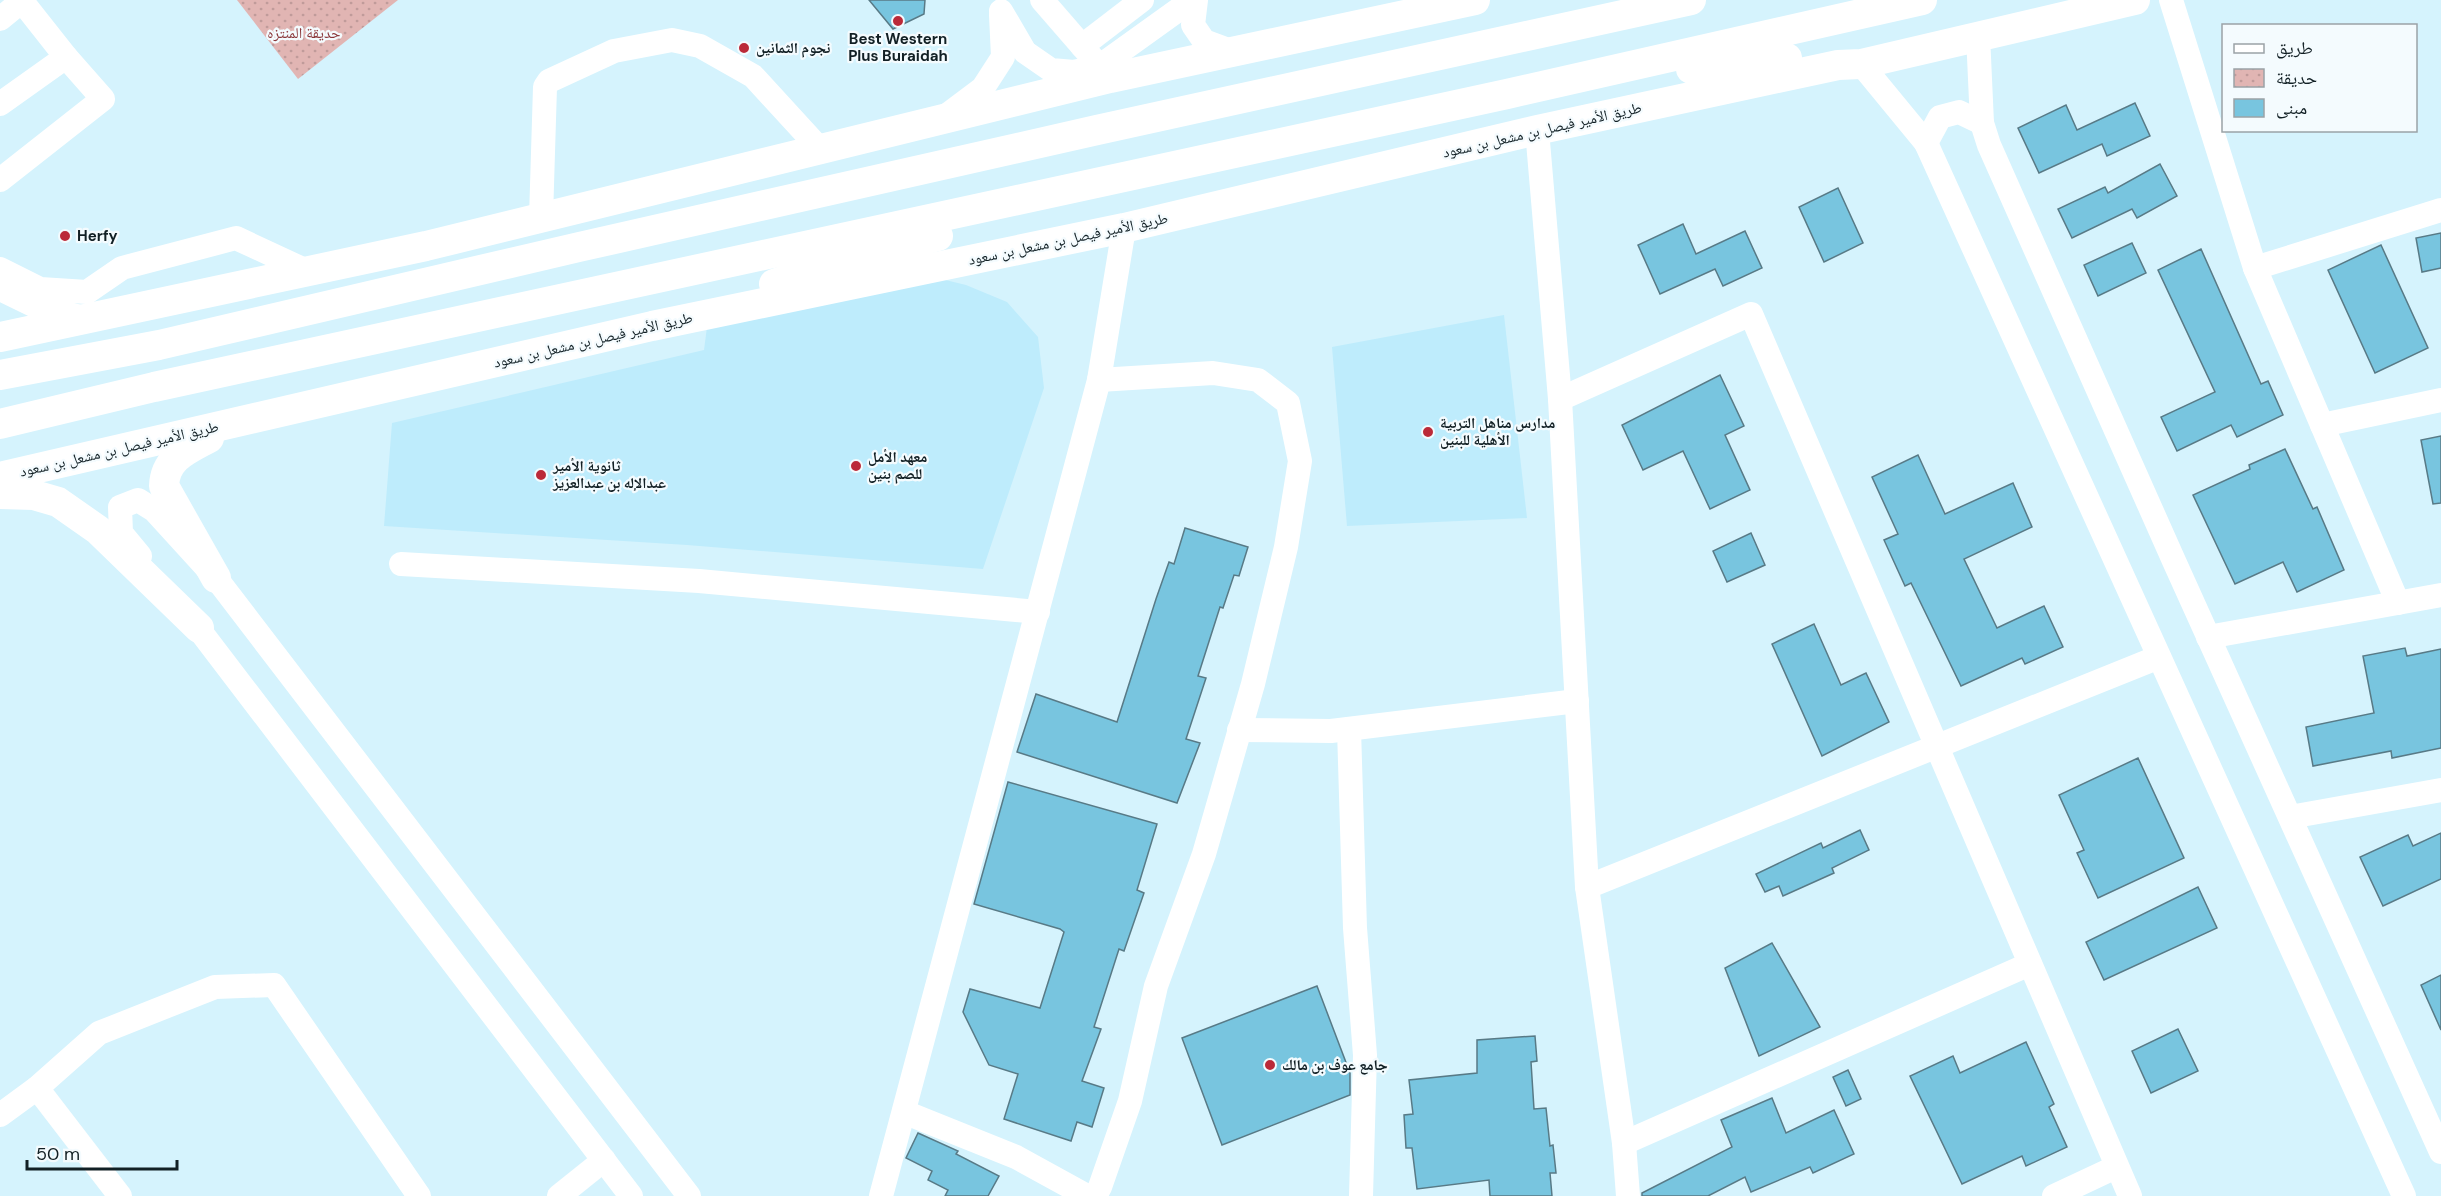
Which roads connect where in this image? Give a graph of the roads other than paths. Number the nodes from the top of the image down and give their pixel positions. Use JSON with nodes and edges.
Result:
{"nodes":[{"id":1,"x":22,"y":0,"type":"edge"},
{"id":2,"x":1042,"y":0,"type":"edge"},
{"id":3,"x":1142,"y":0,"type":"edge"},
{"id":4,"x":1194,"y":0,"type":"edge"},
{"id":5,"x":1475,"y":0,"type":"edge"},
{"id":6,"x":1691,"y":0,"type":"edge"},
{"id":7,"x":1922,"y":0,"type":"edge"},
{"id":8,"x":2063,"y":0,"type":"edge"},
{"id":9,"x":2135,"y":0,"type":"edge"},
{"id":10,"x":2171,"y":0,"type":"edge"},
{"id":11,"x":997,"y":5,"type":"edge"},
{"id":12,"x":0,"y":19,"type":"edge"},
{"id":13,"x":1978,"y":35,"type":"junction"},
{"id":14,"x":1082,"y":46,"type":"junction"},
{"id":15,"x":1231,"y":51,"type":"junction"},
{"id":16,"x":66,"y":57,"type":"junction"},
{"id":17,"x":1861,"y":64,"type":"junction"},
{"id":18,"x":1105,"y":72,"type":"junction"},
{"id":19,"x":1507,"y":94,"type":"junction"},
{"id":20,"x":0,"y":105,"type":"edge"},
{"id":21,"x":942,"y":119,"type":"junction"},
{"id":22,"x":1982,"y":123,"type":"junction"},
{"id":23,"x":1097,"y":130,"type":"junction"},
{"id":24,"x":1537,"y":130,"type":"junction"},
{"id":25,"x":1926,"y":144,"type":"junction"},
{"id":26,"x":820,"y":149,"type":"junction"},
{"id":27,"x":1117,"y":178,"type":"junction"},
{"id":28,"x":0,"y":180,"type":"edge"},
{"id":29,"x":2441,"y":210,"type":"edge"},
{"id":30,"x":541,"y":218,"type":"junction"},
{"id":31,"x":1124,"y":228,"type":"junction"},
{"id":32,"x":2255,"y":268,"type":"junction"},
{"id":33,"x":0,"y":269,"type":"edge"},
{"id":34,"x":309,"y":272,"type":"junction"},
{"id":35,"x":0,"y":290,"type":"edge"},
{"id":36,"x":87,"y":319,"type":"junction"},
{"id":37,"x":652,"y":326,"type":"junction"},
{"id":38,"x":0,"y":337,"type":"edge"},
{"id":39,"x":0,"y":375,"type":"edge"},
{"id":40,"x":1100,"y":380,"type":"junction"},
{"id":41,"x":1560,"y":399,"type":"junction"},
{"id":42,"x":2441,"y":400,"type":"edge"},
{"id":43,"x":238,"y":421,"type":"junction"},
{"id":44,"x":0,"y":424,"type":"edge"},
{"id":45,"x":2322,"y":424,"type":"junction"},
{"id":46,"x":0,"y":477,"type":"edge"},
{"id":47,"x":0,"y":494,"type":"edge"},
{"id":48,"x":401,"y":564,"type":"dead end"},
{"id":49,"x":216,"y":578,"type":"junction"},
{"id":50,"x":2441,"y":595,"type":"edge"},
{"id":51,"x":2398,"y":603,"type":"junction"},
{"id":52,"x":1038,"y":612,"type":"junction"},
{"id":53,"x":199,"y":628,"type":"junction"},
{"id":54,"x":2208,"y":637,"type":"junction"},
{"id":55,"x":2159,"y":657,"type":"junction"},
{"id":56,"x":1577,"y":701,"type":"junction"},
{"id":57,"x":1349,"y":729,"type":"junction"},
{"id":58,"x":1239,"y":730,"type":"junction"},
{"id":59,"x":1937,"y":746,"type":"junction"},
{"id":60,"x":2441,"y":790,"type":"edge"},
{"id":61,"x":2290,"y":818,"type":"junction"},
{"id":62,"x":1587,"y":887,"type":"junction"},
{"id":63,"x":2030,"y":964,"type":"junction"},
{"id":64,"x":37,"y":1088,"type":"junction"},
{"id":65,"x":904,"y":1112,"type":"junction"},
{"id":66,"x":0,"y":1115,"type":"edge"},
{"id":67,"x":1624,"y":1143,"type":"junction"},
{"id":68,"x":2441,"y":1152,"type":"edge"},
{"id":69,"x":604,"y":1160,"type":"junction"},
{"id":70,"x":2116,"y":1167,"type":"junction"},
{"id":71,"x":628,"y":1195,"type":"edge"},
{"id":72,"x":120,"y":1196,"type":"edge"},
{"id":73,"x":418,"y":1196,"type":"edge"},
{"id":74,"x":559,"y":1196,"type":"edge"},
{"id":75,"x":689,"y":1196,"type":"edge"},
{"id":76,"x":881,"y":1196,"type":"edge"},
{"id":77,"x":1087,"y":1196,"type":"edge"},
{"id":78,"x":1095,"y":1196,"type":"edge"},
{"id":79,"x":1361,"y":1196,"type":"edge"},
{"id":80,"x":1628,"y":1196,"type":"edge"},
{"id":81,"x":2054,"y":1196,"type":"edge"},
{"id":82,"x":2130,"y":1196,"type":"edge"},
{"id":83,"x":2404,"y":1196,"type":"edge"}],
"edges":[{"from":1,"to":12,"type":"street"},
{"from":1,"to":16,"type":"street"},
{"from":2,"to":14,"type":"street"},
{"from":3,"to":14,"type":"street"},
{"from":4,"to":15,"type":"street"},
{"from":4,"to":18,"type":"street"},
{"from":5,"to":15,"type":"main road"},
{"from":6,"to":23,"type":"main road"},
{"from":7,"to":19,"type":"main road"},
{"from":8,"to":13,"type":"main road"},
{"from":9,"to":13,"type":"main road","name":"طريق الأمير فيصل بن مشعل بن سعود"},
{"from":10,"to":32,"type":"street"},
{"from":11,"to":18,"type":"street"},
{"from":11,"to":21,"type":"street"},
{"from":13,"to":17,"type":"main road","name":"طريق الأمير فيصل بن مشعل بن سعود"},
{"from":13,"to":19,"type":"main road"},
{"from":13,"to":22,"type":"street"},
{"from":14,"to":18,"type":"street"},
{"from":15,"to":18,"type":"main road"},
{"from":16,"to":20,"type":"street"},
{"from":16,"to":28,"type":"street"},
{"from":17,"to":24,"type":"main road","name":"طريق الأمير فيصل بن مشعل بن سعود"},
{"from":17,"to":25,"type":"street"},
{"from":18,"to":21,"type":"main road"},
{"from":19,"to":27,"type":"main road"},
{"from":21,"to":26,"type":"main road"},
{"from":22,"to":25,"type":"street"},
{"from":22,"to":54,"type":"street"},
{"from":23,"to":34,"type":"main road"},
{"from":23,"to":39,"type":"main road"},
{"from":24,"to":31,"type":"main road","name":"طريق الأمير فيصل بن مشعل بن سعود"},
{"from":24,"to":41,"type":"street"},
{"from":25,"to":55,"type":"street"},
{"from":26,"to":30,"type":"main road"},
{"from":26,"to":30,"type":"street"},
{"from":27,"to":37,"type":"main road"},
{"from":27,"to":44,"type":"main road"},
{"from":29,"to":32,"type":"street"},
{"from":30,"to":34,"type":"main road"},
{"from":31,"to":37,"type":"main road","name":"طريق الأمير فيصل بن مشعل بن سعود"},
{"from":31,"to":40,"type":"street"},
{"from":32,"to":45,"type":"street"},
{"from":33,"to":34,"type":"street"},
{"from":34,"to":36,"type":"main road"},
{"from":35,"to":36,"type":"street"},
{"from":36,"to":38,"type":"main road"},
{"from":37,"to":43,"type":"main road","name":"طريق الأمير فيصل بن مشعل بن سعود"},
{"from":40,"to":52,"type":"street"},
{"from":40,"to":58,"type":"street"},
{"from":41,"to":56,"type":"street"},
{"from":41,"to":59,"type":"street"},
{"from":42,"to":45,"type":"street"},
{"from":43,"to":46,"type":"main road","name":"طريق الأمير فيصل بن مشعل بن سعود"},
{"from":43,"to":49,"type":"main road"},
{"from":45,"to":51,"type":"street"},
{"from":47,"to":53,"type":"main road"},
{"from":48,"to":52,"type":"street"},
{"from":49,"to":53,"type":"street"},
{"from":49,"to":75,"type":"street"},
{"from":50,"to":51,"type":"street"},
{"from":51,"to":54,"type":"street"},
{"from":52,"to":65,"type":"street"},
{"from":53,"to":69,"type":"street"},
{"from":54,"to":61,"type":"street"},
{"from":55,"to":59,"type":"street"},
{"from":55,"to":83,"type":"street"},
{"from":56,"to":57,"type":"street"},
{"from":56,"to":62,"type":"street"},
{"from":57,"to":58,"type":"street"},
{"from":57,"to":79,"type":"street"},
{"from":58,"to":78,"type":"street"},
{"from":59,"to":62,"type":"street"},
{"from":59,"to":63,"type":"street"},
{"from":60,"to":61,"type":"street"},
{"from":61,"to":68,"type":"street"},
{"from":62,"to":67,"type":"street"},
{"from":63,"to":67,"type":"street"},
{"from":63,"to":70,"type":"street"},
{"from":64,"to":66,"type":"street"},
{"from":64,"to":72,"type":"street"},
{"from":64,"to":73,"type":"street"},
{"from":65,"to":76,"type":"street"},
{"from":65,"to":77,"type":"street"},
{"from":67,"to":80,"type":"street"},
{"from":69,"to":71,"type":"street"},
{"from":69,"to":74,"type":"street"},
{"from":70,"to":81,"type":"street"},
{"from":70,"to":82,"type":"street"}]}
